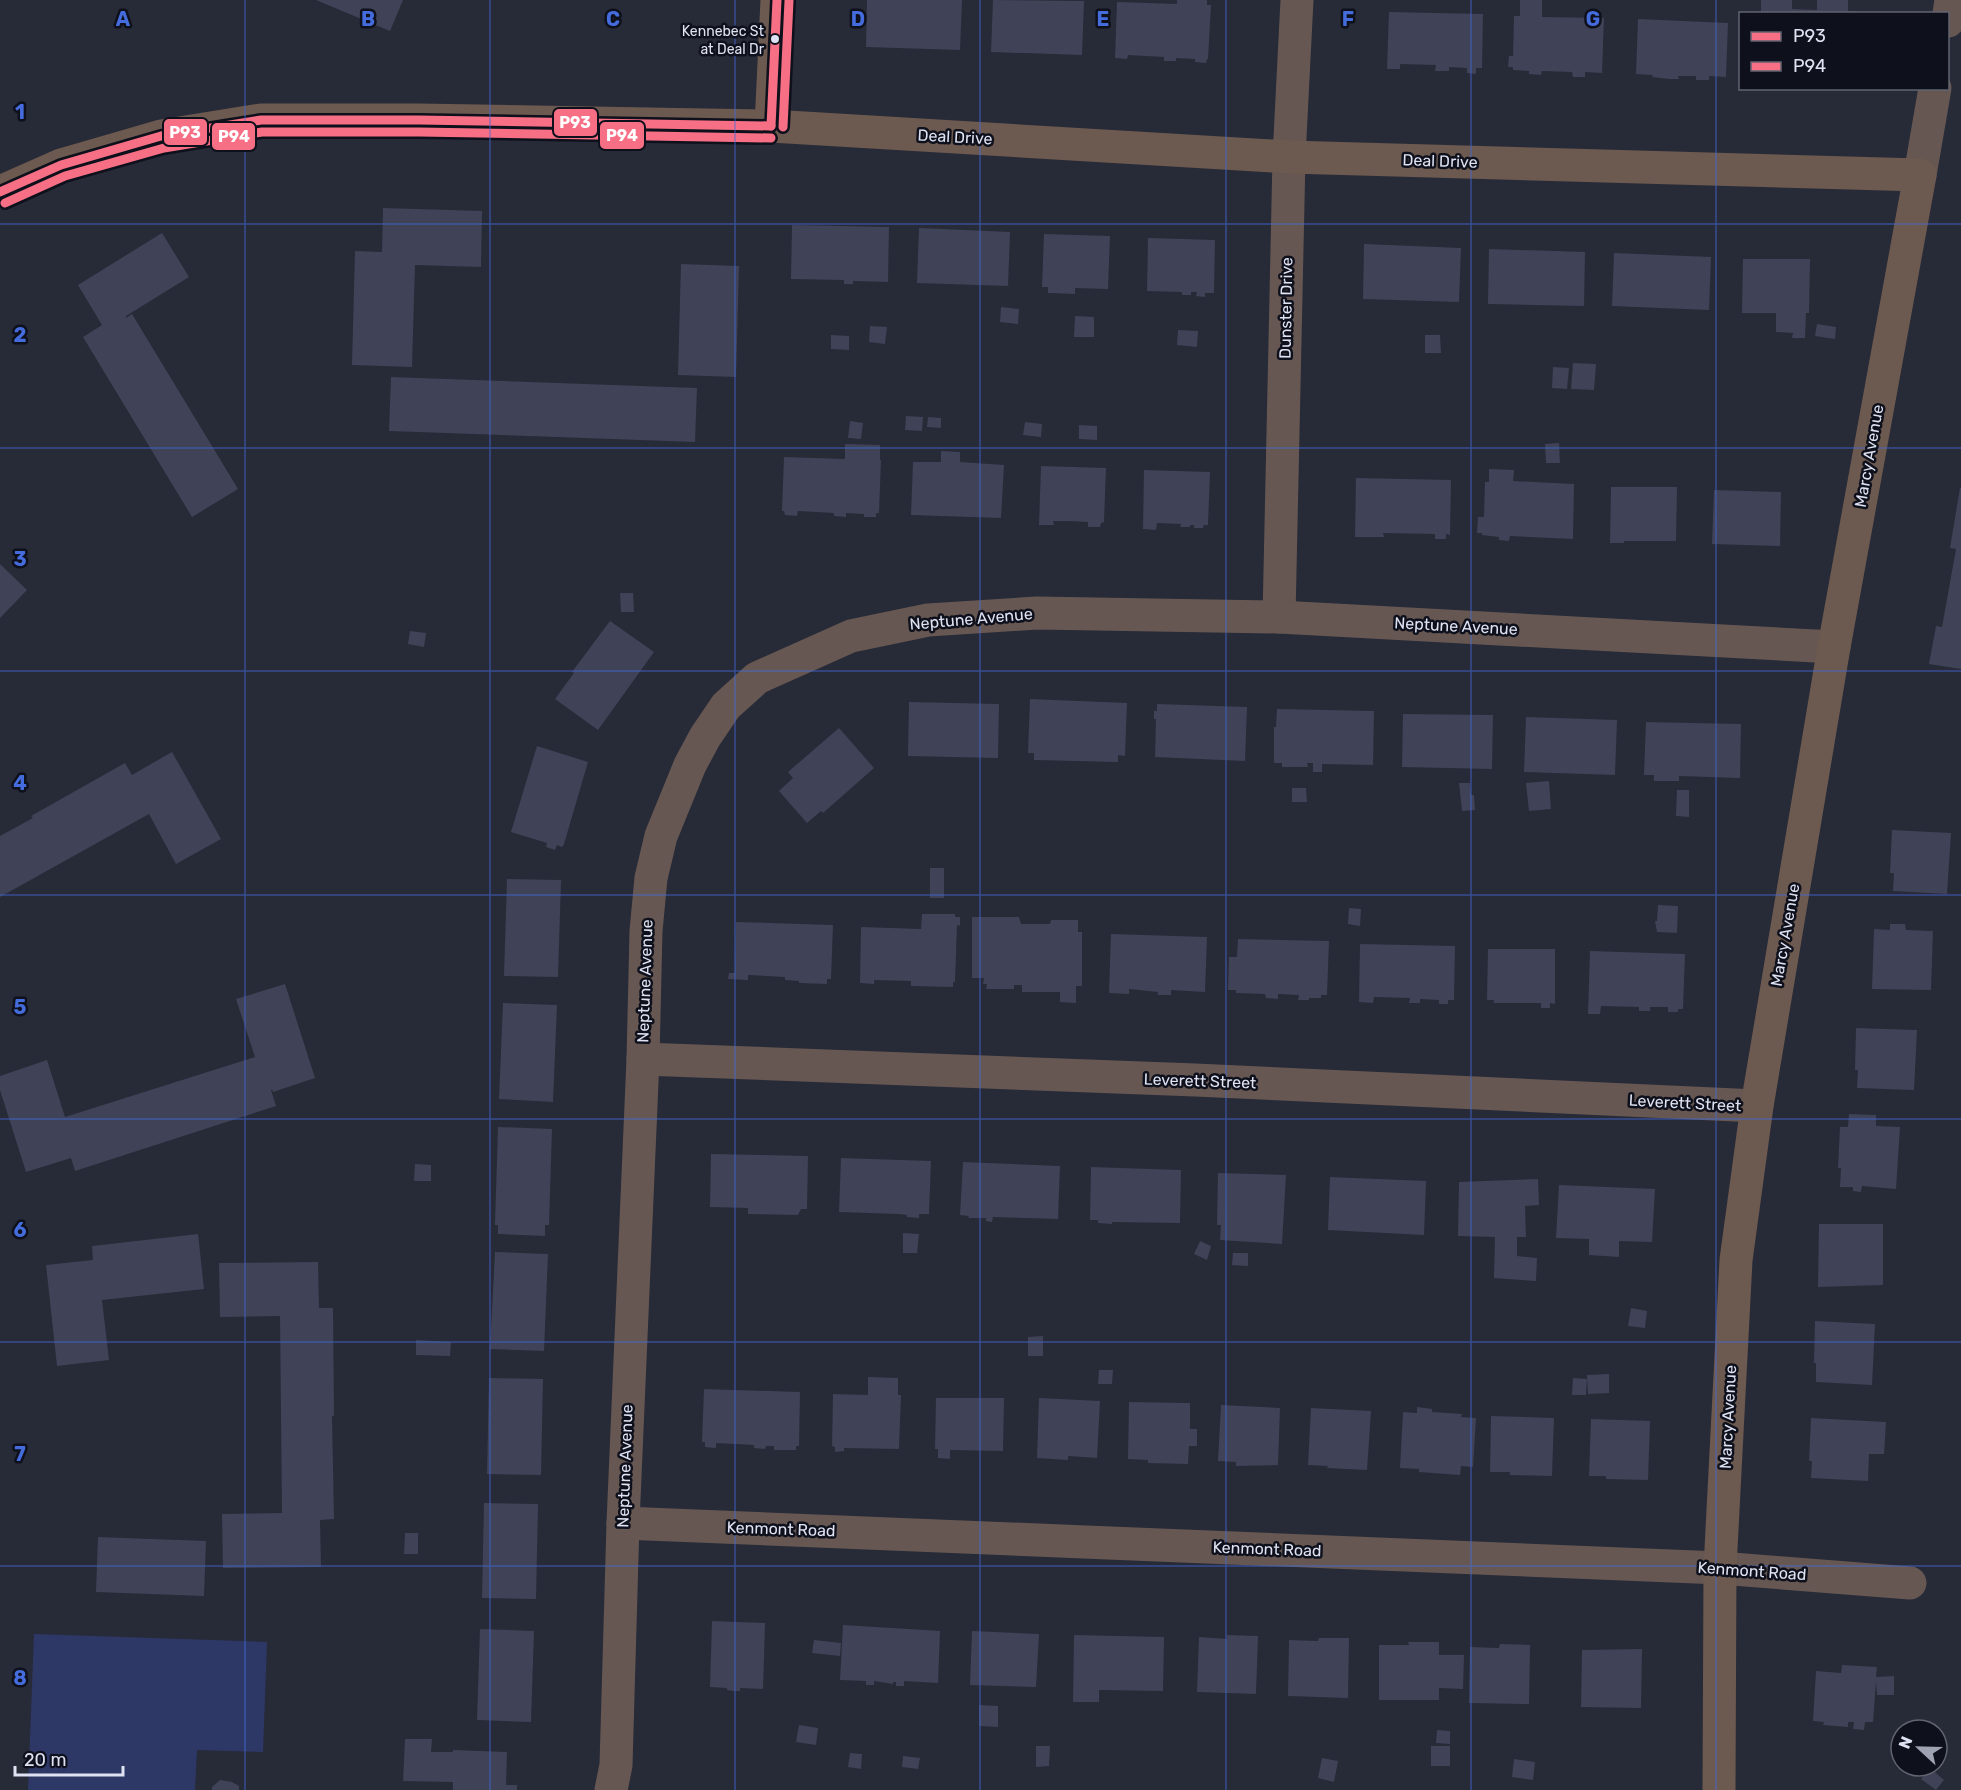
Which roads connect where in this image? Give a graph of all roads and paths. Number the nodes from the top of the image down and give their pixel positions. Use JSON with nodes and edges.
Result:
{"nodes":[{"id":1,"x":777,"y":0,"type":"edge"},
{"id":2,"x":1297,"y":0,"type":"edge"},
{"id":3,"x":1935,"y":90,"type":"edge"},
{"id":4,"x":771,"y":126,"type":"junction"},
{"id":5,"x":1289,"y":157,"type":"junction"},
{"id":6,"x":1920,"y":175,"type":"junction"},
{"id":7,"x":0,"y":192,"type":"edge"},
{"id":8,"x":1279,"y":617,"type":"junction"},
{"id":9,"x":1834,"y":647,"type":"junction"},
{"id":10,"x":643,"y":1059,"type":"junction"},
{"id":11,"x":1756,"y":1106,"type":"junction"},
{"id":12,"x":623,"y":1523,"type":"junction"},
{"id":13,"x":1720,"y":1568,"type":"junction"},
{"id":14,"x":1910,"y":1583,"type":"dead end"},
{"id":15,"x":611,"y":1790,"type":"edge"},
{"id":16,"x":1719,"y":1790,"type":"edge"}],
"edges":[{"from":1,"to":4,"type":"street"},
{"from":2,"to":5,"type":"street","name":"Dunster Drive"},
{"from":3,"to":6,"type":"street","name":"Marcy Avenue"},
{"from":4,"to":5,"type":"street","name":"Deal Drive"},
{"from":4,"to":7,"type":"street","name":"Deal Drive"},
{"from":5,"to":6,"type":"street","name":"Deal Drive"},
{"from":5,"to":8,"type":"street","name":"Dunster Drive"},
{"from":6,"to":9,"type":"street","name":"Marcy Avenue"},
{"from":8,"to":9,"type":"street","name":"Neptune Avenue"},
{"from":8,"to":10,"type":"street","name":"Neptune Avenue"},
{"from":9,"to":11,"type":"street","name":"Marcy Avenue"},
{"from":10,"to":11,"type":"street","name":"Leverett Street"},
{"from":10,"to":12,"type":"street","name":"Neptune Avenue"},
{"from":11,"to":13,"type":"street","name":"Marcy Avenue"},
{"from":12,"to":13,"type":"street","name":"Kenmont Road"},
{"from":12,"to":15,"type":"street","name":"Neptune Avenue"},
{"from":13,"to":14,"type":"street","name":"Kenmont Road"},
{"from":13,"to":16,"type":"street","name":"Marcy Avenue"}]}
